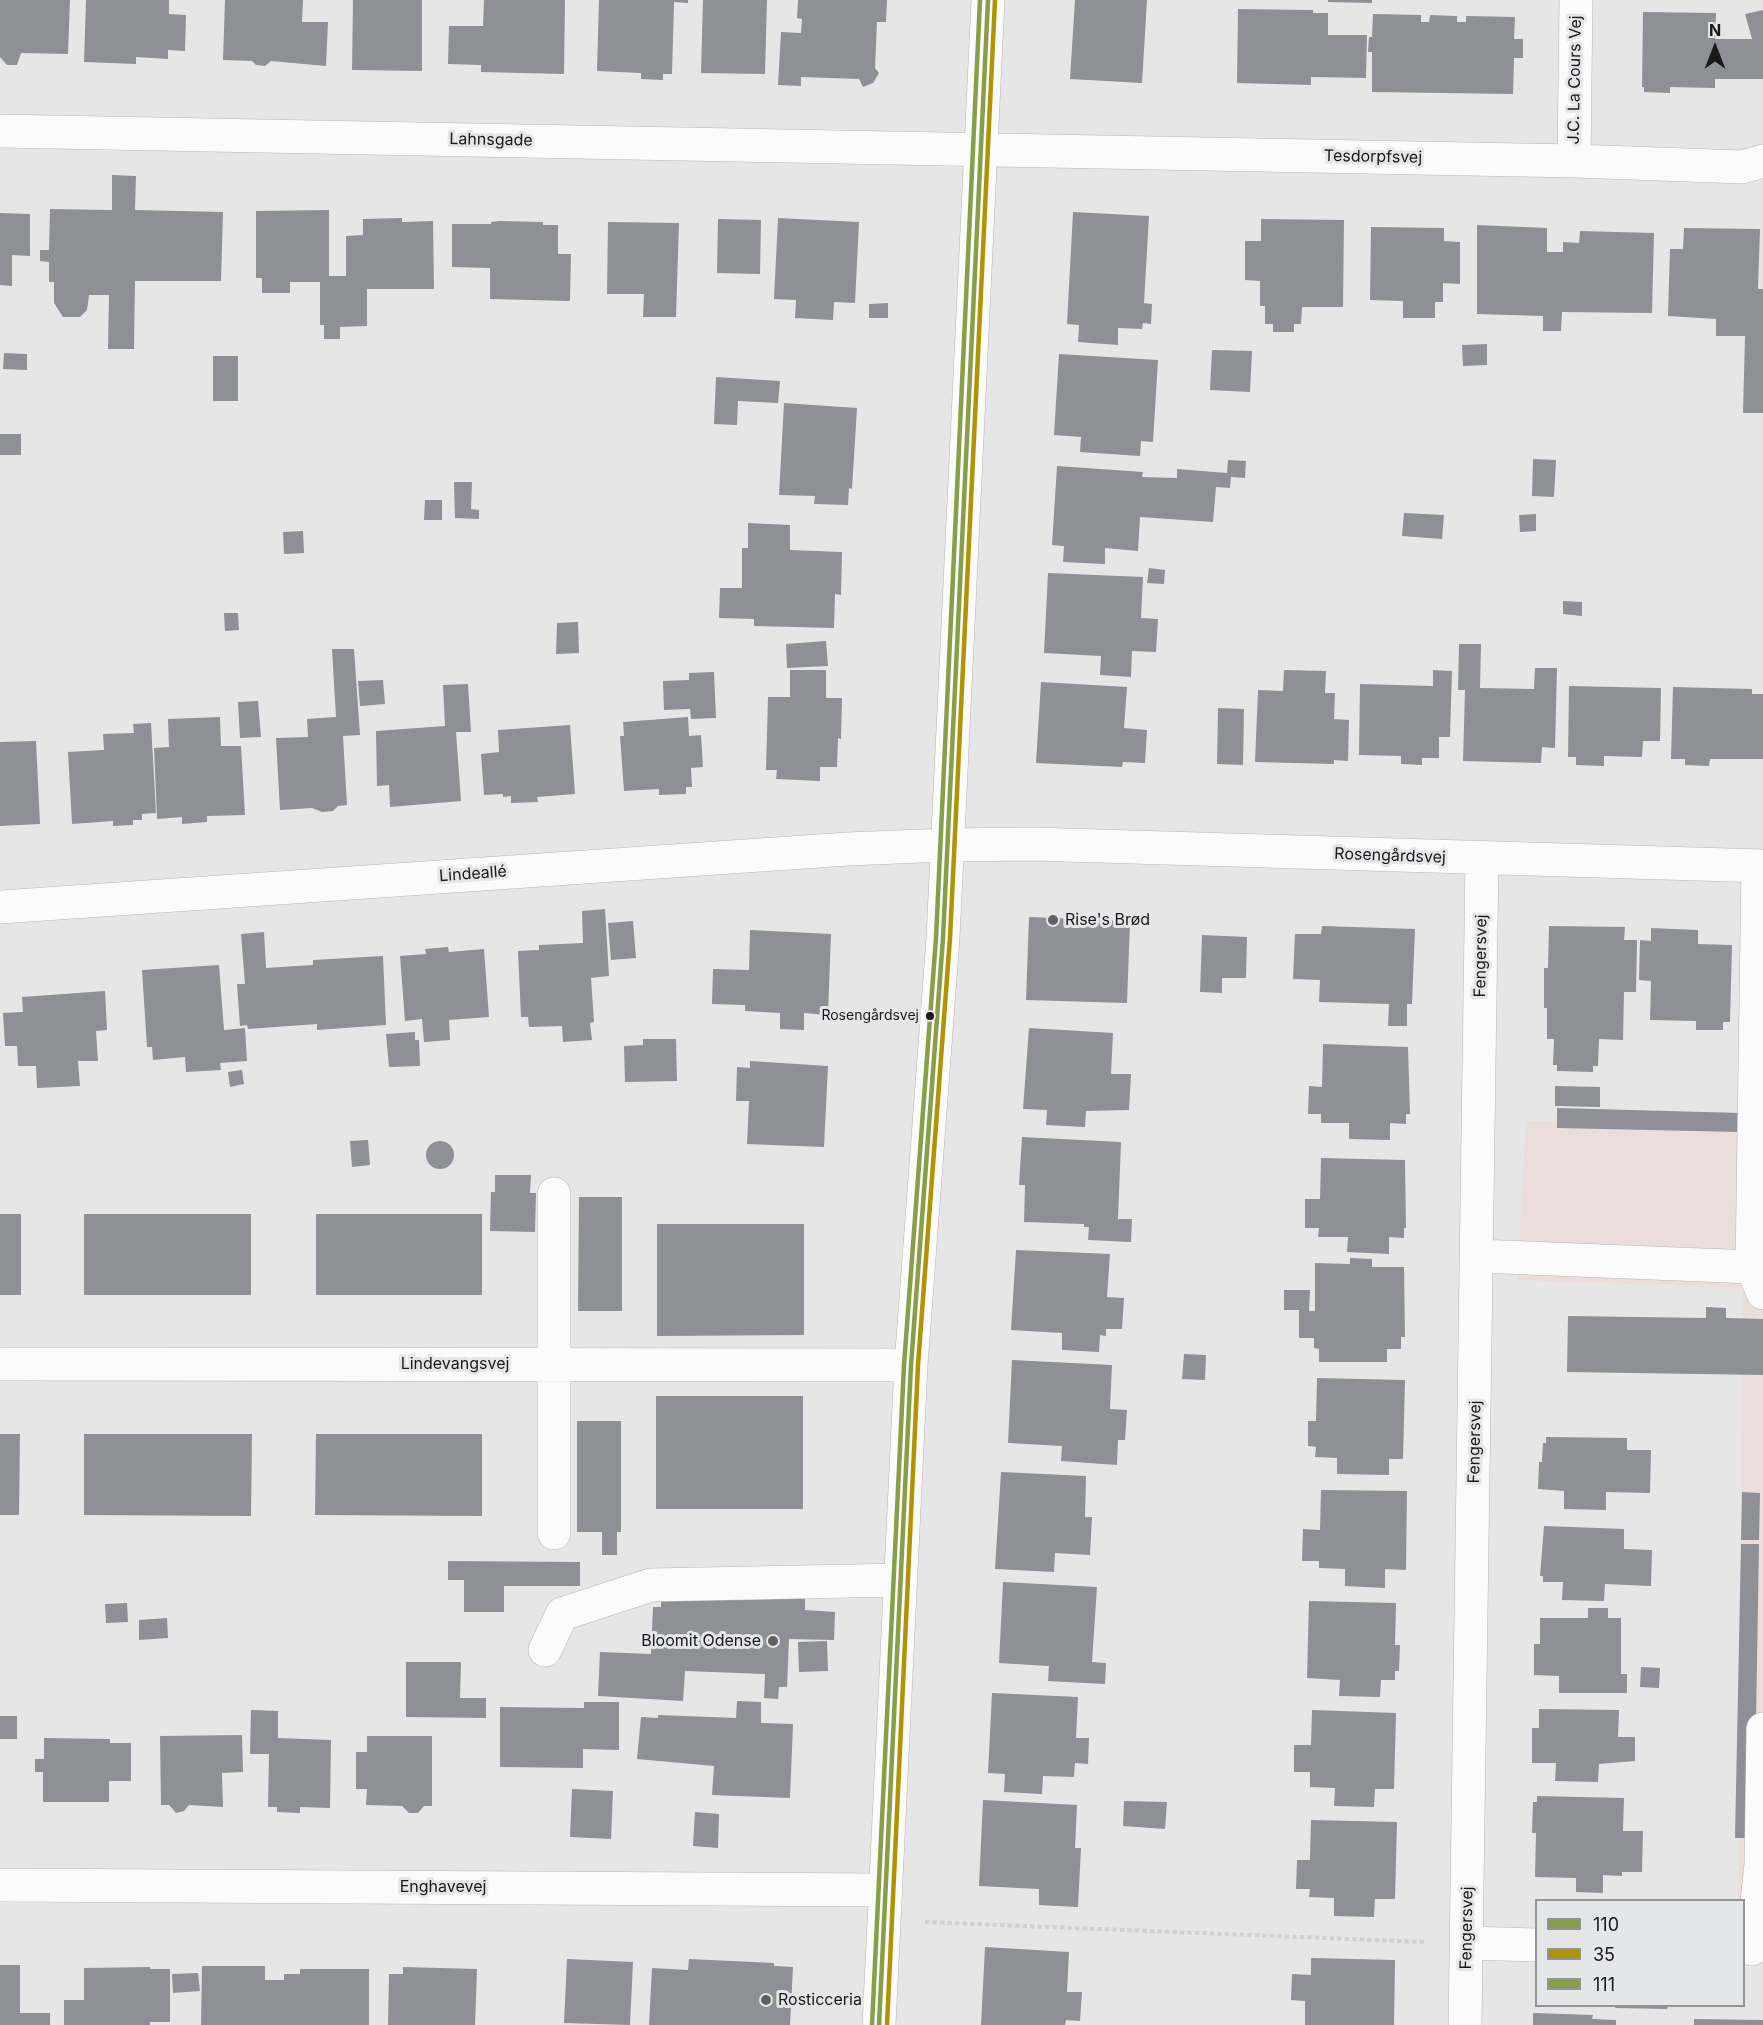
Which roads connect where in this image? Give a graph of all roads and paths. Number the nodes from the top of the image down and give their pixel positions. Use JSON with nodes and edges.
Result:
{"nodes":[{"id":1,"x":987,"y":0,"type":"edge"},
{"id":2,"x":1576,"y":0,"type":"edge"},
{"id":3,"x":0,"y":131,"type":"edge"},
{"id":4,"x":981,"y":151,"type":"junction"},
{"id":5,"x":1574,"y":161,"type":"junction"},
{"id":6,"x":1763,"y":161,"type":"edge"},
{"id":7,"x":945,"y":845,"type":"junction"},
{"id":8,"x":1482,"y":859,"type":"junction"},
{"id":9,"x":1761,"y":866,"type":"edge"},
{"id":10,"x":0,"y":907,"type":"edge"},
{"id":11,"x":554,"y":1194,"type":"dead end"},
{"id":12,"x":1478,"y":1256,"type":"junction"},
{"id":13,"x":1757,"y":1280,"type":"edge"},
{"id":14,"x":0,"y":1364,"type":"edge"},
{"id":15,"x":554,"y":1364,"type":"junction"},
{"id":16,"x":911,"y":1365,"type":"junction"},
{"id":17,"x":554,"y":1533,"type":"dead end"},
{"id":18,"x":901,"y":1580,"type":"junction"},
{"id":19,"x":545,"y":1650,"type":"dead end"},
{"id":20,"x":1763,"y":1730,"type":"edge"},
{"id":21,"x":0,"y":1885,"type":"edge"},
{"id":22,"x":885,"y":1906,"type":"junction"},
{"id":23,"x":1467,"y":1943,"type":"junction"},
{"id":24,"x":1535,"y":1945,"type":"edge"},
{"id":25,"x":1753,"y":1949,"type":"edge"},
{"id":26,"x":879,"y":2025,"type":"edge"},
{"id":27,"x":1465,"y":2025,"type":"edge"}],
"edges":[{"from":1,"to":4,"type":"street"},
{"from":2,"to":5,"type":"street","name":"J.C. La Cours Vej"},
{"from":3,"to":4,"type":"street","name":"Lahnsgade"},
{"from":4,"to":5,"type":"street","name":"Tesdorpfsvej"},
{"from":4,"to":7,"type":"street"},
{"from":5,"to":6,"type":"street","name":"Tesdorpfsvej"},
{"from":7,"to":8,"type":"street","name":"Rosengårdsvej"},
{"from":7,"to":10,"type":"street","name":"Lindeallé"},
{"from":7,"to":16,"type":"street"},
{"from":8,"to":9,"type":"street","name":"Rosengårdsvej"},
{"from":8,"to":12,"type":"street","name":"Fengersvej"},
{"from":9,"to":13,"type":"street"},
{"from":11,"to":15,"type":"street"},
{"from":12,"to":13,"type":"street"},
{"from":12,"to":23,"type":"street","name":"Fengersvej"},
{"from":14,"to":15,"type":"street","name":"Lindevangsvej"},
{"from":15,"to":16,"type":"street","name":"Lindevangsvej"},
{"from":15,"to":17,"type":"street"},
{"from":16,"to":18,"type":"street"},
{"from":18,"to":19,"type":"street"},
{"from":18,"to":22,"type":"street"},
{"from":20,"to":25,"type":"street"},
{"from":21,"to":22,"type":"street","name":"Enghavevej"},
{"from":22,"to":23,"type":"path"},
{"from":22,"to":26,"type":"street"},
{"from":23,"to":24,"type":"street"},
{"from":23,"to":27,"type":"street","name":"Fengersvej"}]}
